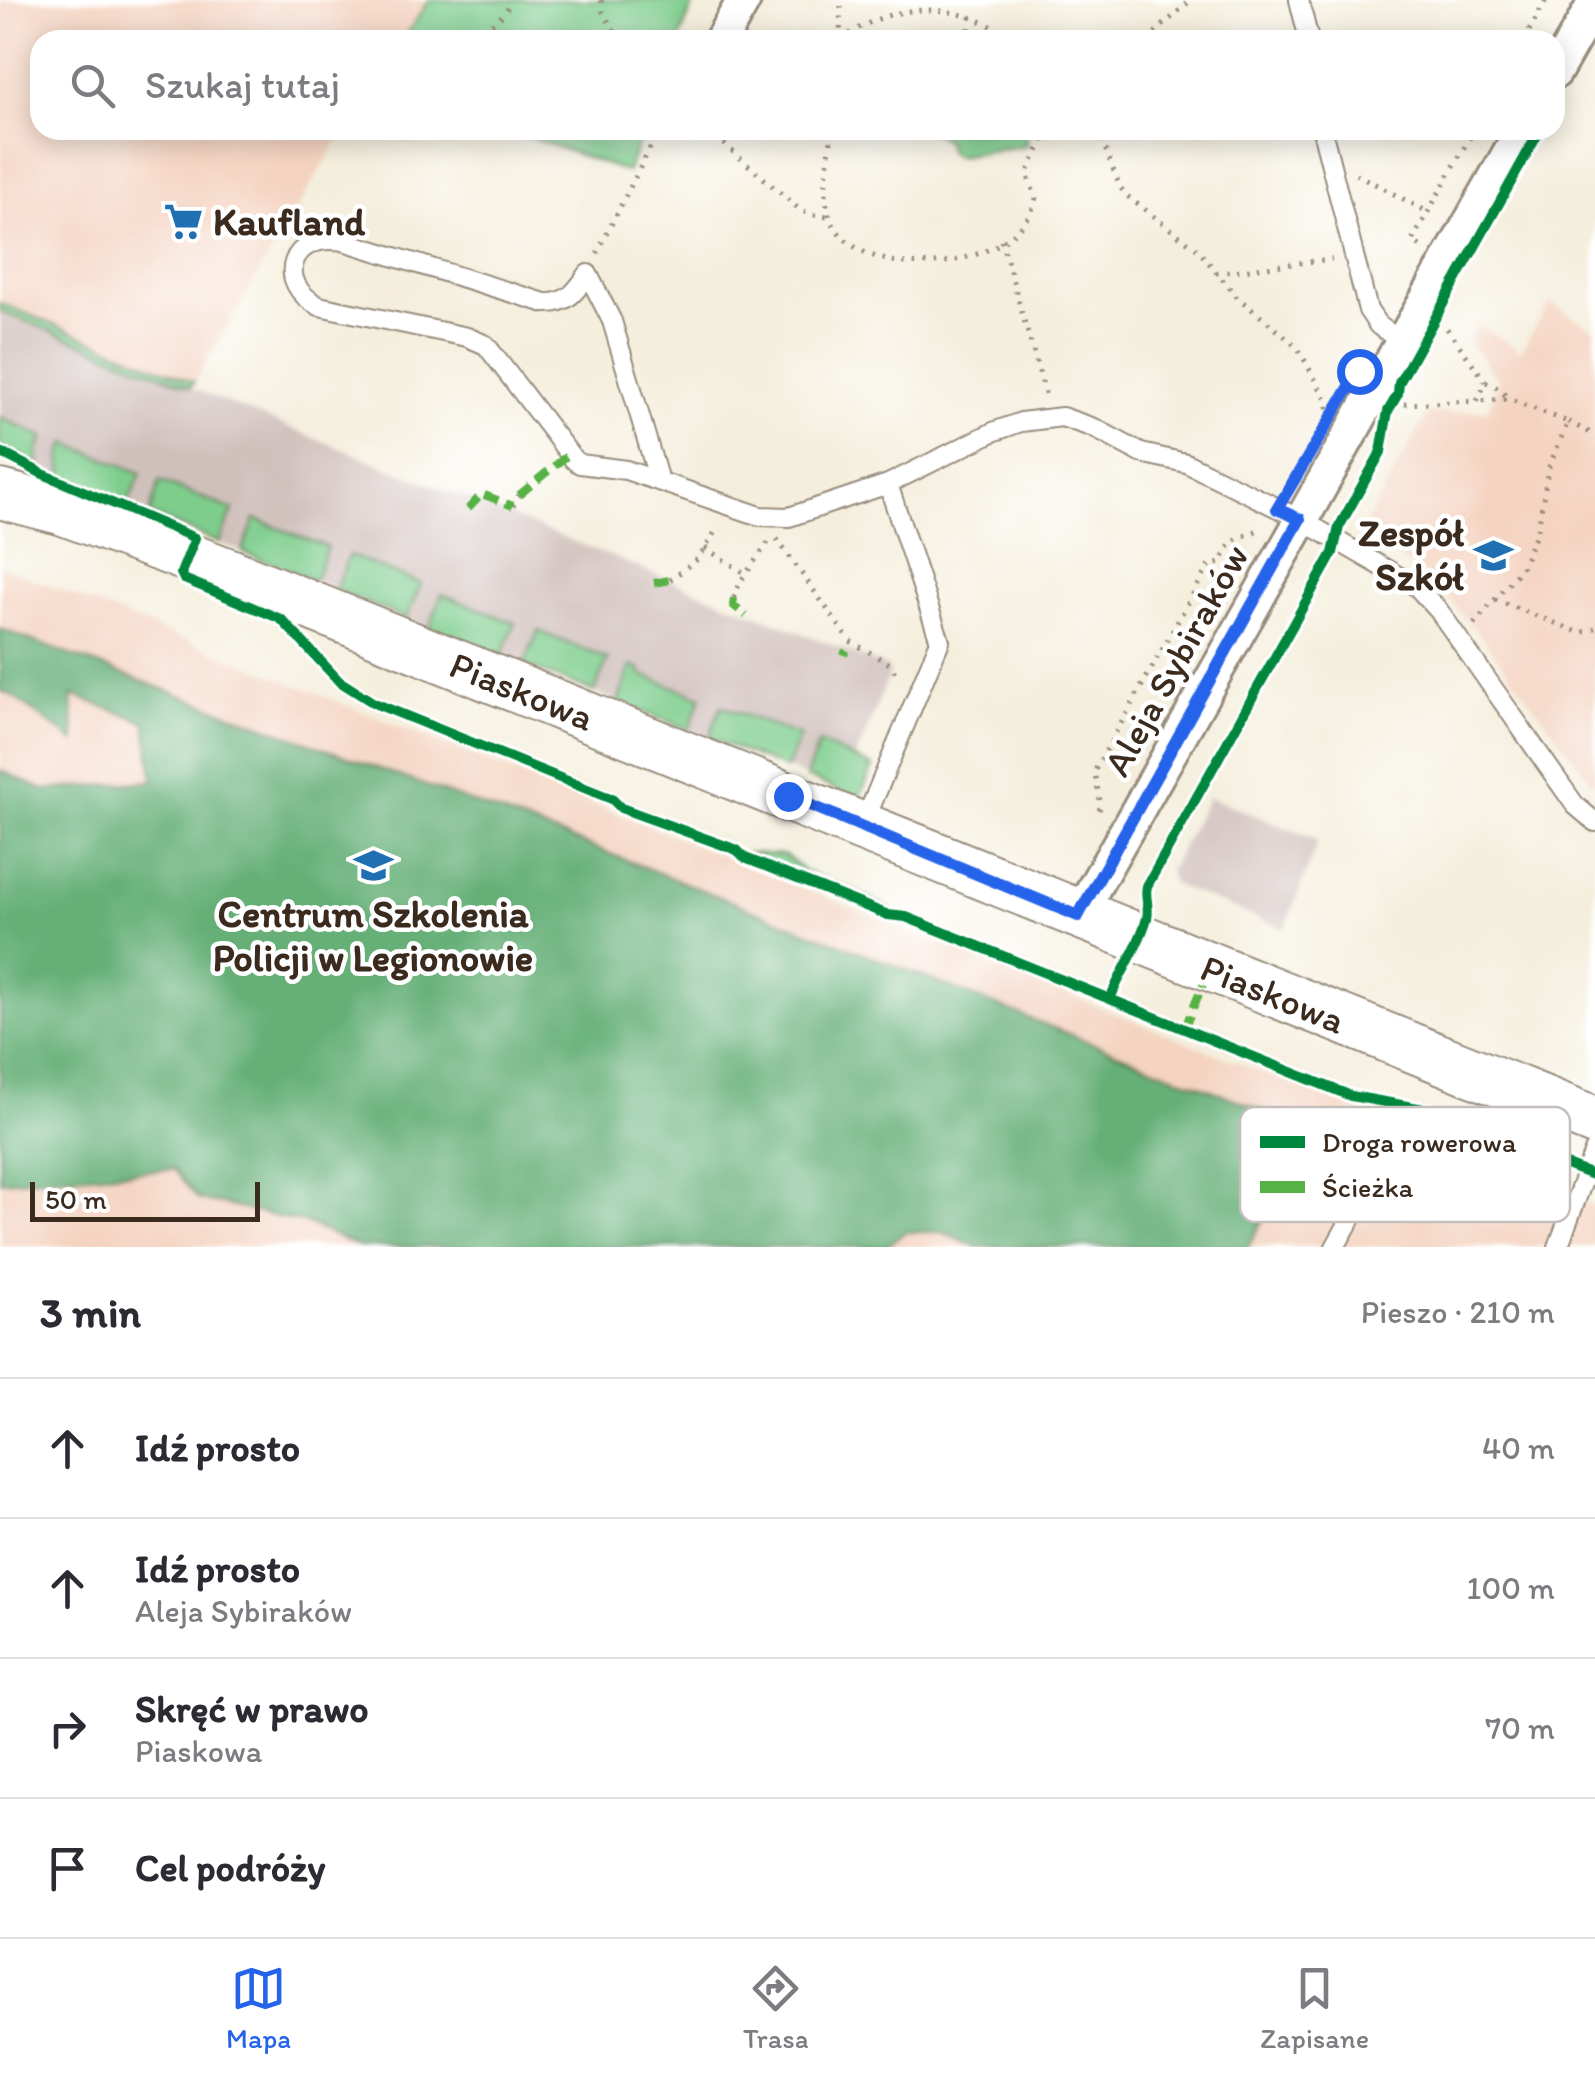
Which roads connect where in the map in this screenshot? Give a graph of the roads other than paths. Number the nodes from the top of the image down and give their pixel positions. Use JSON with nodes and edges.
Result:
{"nodes":[{"id":1,"x":744,"y":0,"type":"edge"},
{"id":2,"x":1299,"y":0,"type":"edge"},
{"id":3,"x":1595,"y":2,"type":"edge"},
{"id":4,"x":727,"y":30,"type":"edge"},
{"id":5,"x":1306,"y":30,"type":"edge"},
{"id":6,"x":1565,"y":54,"type":"edge"},
{"id":7,"x":1325,"y":140,"type":"edge"},
{"id":8,"x":1517,"y":140,"type":"edge"},
{"id":9,"x":1414,"y":336,"type":"junction"},
{"id":10,"x":0,"y":477,"type":"edge"},
{"id":11,"x":659,"y":481,"type":"junction"},
{"id":12,"x":888,"y":484,"type":"junction"},
{"id":13,"x":0,"y":494,"type":"edge"},
{"id":14,"x":60,"y":510,"type":"junction"},
{"id":15,"x":1289,"y":514,"type":"junction"},
{"id":16,"x":1595,"y":822,"type":"edge"},
{"id":17,"x":862,"y":828,"type":"junction"},
{"id":18,"x":1078,"y":916,"type":"junction"},
{"id":19,"x":1560,"y":1107,"type":"edge"},
{"id":20,"x":1570,"y":1111,"type":"edge"},
{"id":21,"x":1595,"y":1121,"type":"edge"},
{"id":22,"x":1595,"y":1149,"type":"edge"},
{"id":23,"x":1570,"y":1215,"type":"edge"},
{"id":24,"x":1349,"y":1222,"type":"edge"},
{"id":25,"x":1567,"y":1222,"type":"edge"},
{"id":26,"x":1335,"y":1247,"type":"edge"},
{"id":27,"x":1558,"y":1247,"type":"edge"}],
"edges":[{"from":1,"to":4,"type":"street"},
{"from":2,"to":5,"type":"lane"},
{"from":3,"to":6,"type":"street"},
{"from":7,"to":9,"type":"lane"},
{"from":8,"to":9,"type":"street","name":"Aleja Sybiraków"},
{"from":9,"to":15,"type":"street","name":"Aleja Sybiraków"},
{"from":10,"to":14,"type":"street","name":"Piaskowa"},
{"from":11,"to":11,"type":"lane"},
{"from":11,"to":12,"type":"lane"},
{"from":12,"to":15,"type":"lane"},
{"from":12,"to":17,"type":"lane"},
{"from":13,"to":14,"type":"street","name":"Piaskowa"},
{"from":14,"to":17,"type":"street","name":"Piaskowa"},
{"from":15,"to":16,"type":"lane"},
{"from":15,"to":18,"type":"street","name":"Aleja Sybiraków"},
{"from":17,"to":18,"type":"street","name":"Piaskowa"},
{"from":18,"to":19,"type":"street","name":"Piaskowa"},
{"from":20,"to":21,"type":"street","name":"Piaskowa"},
{"from":22,"to":23,"type":"lane"},
{"from":24,"to":26,"type":"lane"},
{"from":25,"to":27,"type":"lane"}]}
